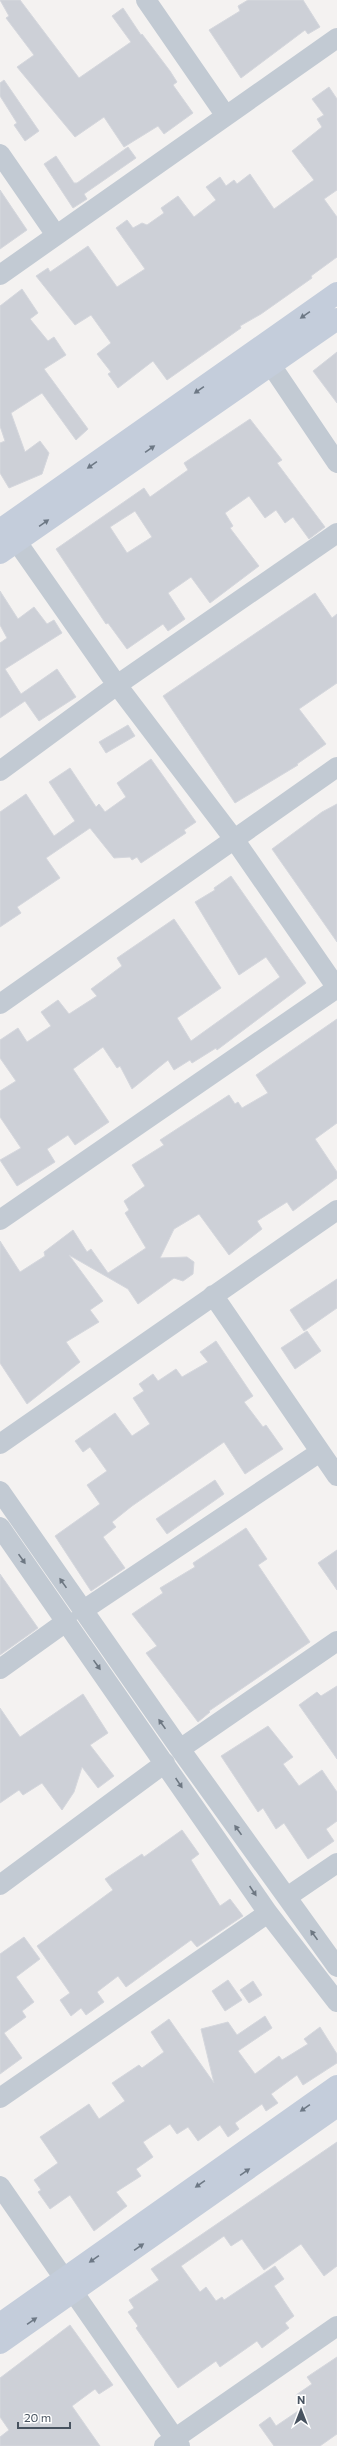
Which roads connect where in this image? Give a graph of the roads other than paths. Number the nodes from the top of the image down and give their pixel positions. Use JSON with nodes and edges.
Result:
{"nodes":[{"id":1,"x":146,"y":0,"type":"edge"},
{"id":2,"x":337,"y":38,"type":"edge"},
{"id":3,"x":226,"y":116,"type":"junction"},
{"id":4,"x":0,"y":154,"type":"edge"},
{"id":5,"x":56,"y":235,"type":"junction"},
{"id":6,"x":0,"y":275,"type":"edge"},
{"id":7,"x":337,"y":293,"type":"edge"},
{"id":8,"x":337,"y":319,"type":"edge"},
{"id":9,"x":271,"y":366,"type":"junction"},
{"id":10,"x":337,"y":463,"type":"edge"},
{"id":11,"x":337,"y":533,"type":"edge"},
{"id":12,"x":4,"y":536,"type":"edge"},
{"id":13,"x":117,"y":685,"type":"junction"},
{"id":14,"x":337,"y":767,"type":"edge"},
{"id":15,"x":0,"y":771,"type":"edge"},
{"id":16,"x":234,"y":839,"type":"junction"},
{"id":17,"x":337,"y":988,"type":"edge"},
{"id":18,"x":0,"y":1004,"type":"edge"},
{"id":19,"x":337,"y":1210,"type":"edge"},
{"id":20,"x":0,"y":1220,"type":"edge"},
{"id":21,"x":213,"y":1296,"type":"junction"},
{"id":22,"x":0,"y":1444,"type":"edge"},
{"id":23,"x":320,"y":1452,"type":"junction"},
{"id":24,"x":337,"y":1476,"type":"edge"},
{"id":25,"x":0,"y":1491,"type":"edge"},
{"id":26,"x":0,"y":1527,"type":"edge"},
{"id":27,"x":74,"y":1616,"type":"junction"},
{"id":28,"x":337,"y":1641,"type":"edge"},
{"id":29,"x":0,"y":1669,"type":"edge"},
{"id":30,"x":180,"y":1749,"type":"junction"},
{"id":31,"x":165,"y":1763,"type":"junction"},
{"id":32,"x":337,"y":1863,"type":"edge"},
{"id":33,"x":0,"y":1885,"type":"edge"},
{"id":34,"x":287,"y":1898,"type":"junction"},
{"id":35,"x":268,"y":1913,"type":"junction"},
{"id":36,"x":337,"y":1967,"type":"edge"},
{"id":37,"x":337,"y":2002,"type":"edge"},
{"id":38,"x":337,"y":2086,"type":"edge"},
{"id":39,"x":0,"y":2098,"type":"edge"},
{"id":40,"x":337,"y":2106,"type":"edge"},
{"id":41,"x":0,"y":2186,"type":"edge"},
{"id":42,"x":69,"y":2287,"type":"junction"},
{"id":43,"x":0,"y":2324,"type":"edge"},
{"id":44,"x":337,"y":2326,"type":"edge"},
{"id":45,"x":0,"y":2343,"type":"edge"},
{"id":46,"x":173,"y":2443,"type":"edge"}],
"edges":[{"from":1,"to":3,"type":"street"},
{"from":2,"to":3,"type":"street"},
{"from":3,"to":5,"type":"street"},
{"from":4,"to":5,"type":"street"},
{"from":5,"to":6,"type":"street"},
{"from":7,"to":12,"type":"street","one_way":true},
{"from":8,"to":9,"type":"street"},
{"from":9,"to":10,"type":"street"},
{"from":12,"to":9,"type":"street","one_way":true},
{"from":11,"to":13,"type":"street"},
{"from":12,"to":13,"type":"street"},
{"from":13,"to":15,"type":"street"},
{"from":13,"to":16,"type":"street"},
{"from":14,"to":16,"type":"street"},
{"from":16,"to":17,"type":"street"},
{"from":16,"to":18,"type":"street"},
{"from":17,"to":20,"type":"street"},
{"from":19,"to":21,"type":"street"},
{"from":21,"to":22,"type":"street"},
{"from":21,"to":23,"type":"street"},
{"from":23,"to":24,"type":"street"},
{"from":23,"to":27,"type":"street"},
{"from":27,"to":25,"type":"street","one_way":true},
{"from":26,"to":27,"type":"street","one_way":true},
{"from":27,"to":29,"type":"street"},
{"from":30,"to":27,"type":"street","one_way":true},
{"from":27,"to":31,"type":"street","one_way":true},
{"from":28,"to":30,"type":"street"},
{"from":34,"to":30,"type":"street","one_way":true},
{"from":31,"to":33,"type":"street"},
{"from":31,"to":35,"type":"street","one_way":true},
{"from":32,"to":34,"type":"street"},
{"from":36,"to":34,"type":"street","one_way":true},
{"from":35,"to":37,"type":"street"},
{"from":35,"to":39,"type":"street"},
{"from":38,"to":42,"type":"street","one_way":true},
{"from":42,"to":40,"type":"street","one_way":true},
{"from":41,"to":42,"type":"street"},
{"from":42,"to":43,"type":"street"},
{"from":45,"to":42,"type":"street","one_way":true},
{"from":42,"to":46,"type":"street"},
{"from":44,"to":46,"type":"street"}]}
